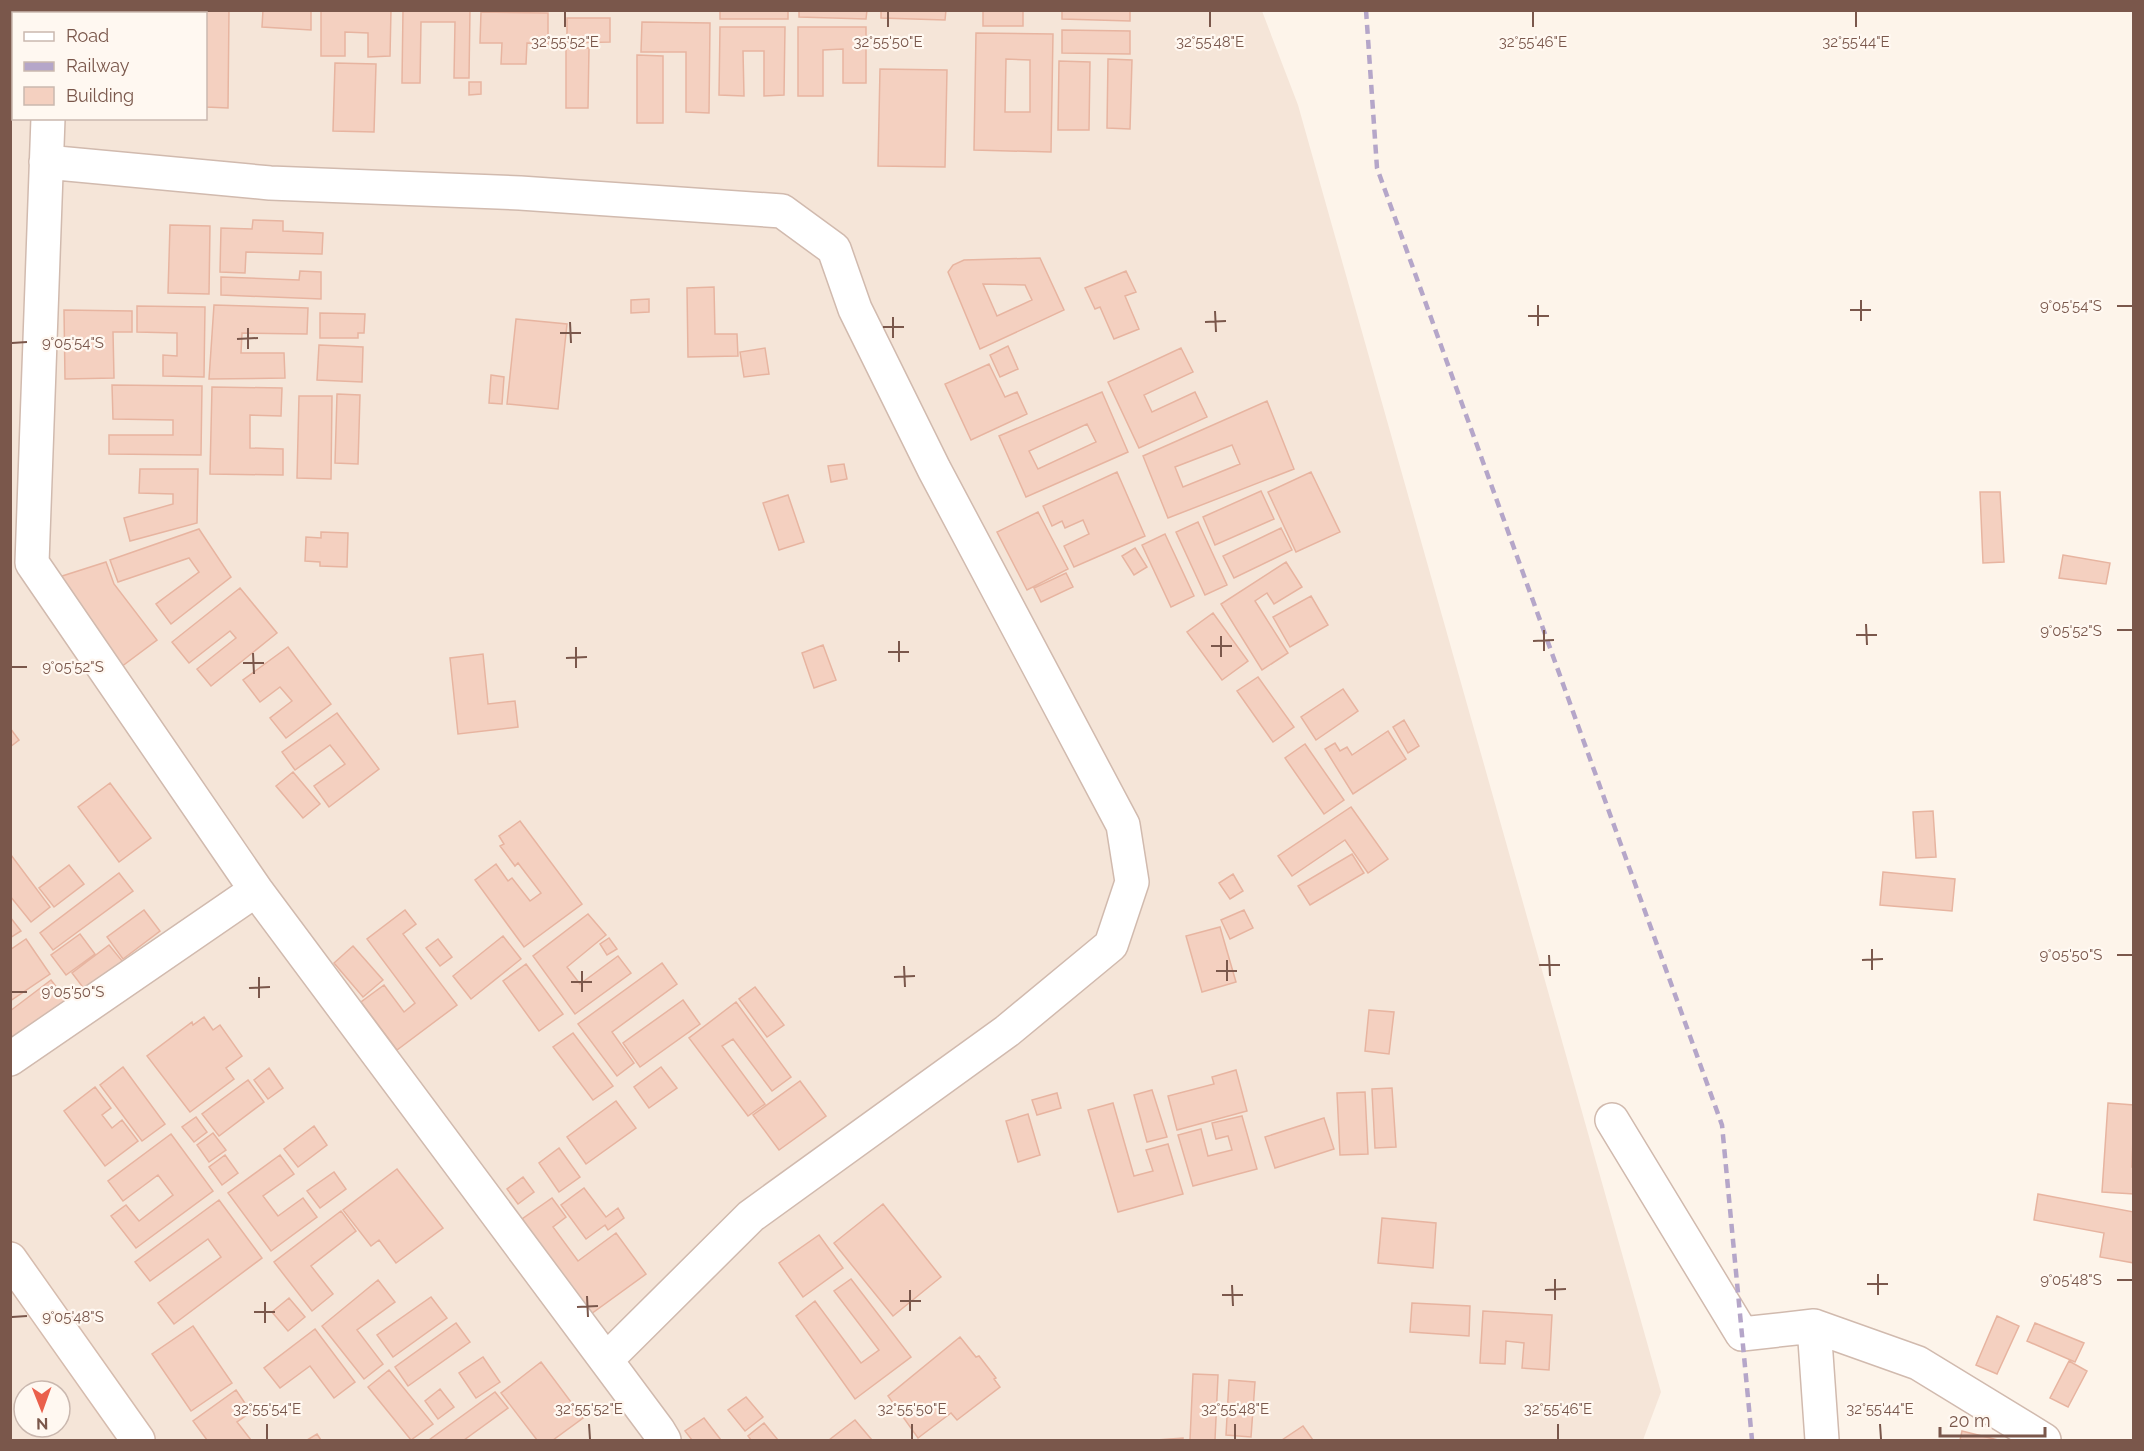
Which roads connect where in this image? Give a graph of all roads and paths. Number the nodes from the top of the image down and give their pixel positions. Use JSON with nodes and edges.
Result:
{"nodes":[{"id":1,"x":48,"y":120,"type":"edge"},
{"id":2,"x":46,"y":162,"type":"junction"},
{"id":3,"x":256,"y":890,"type":"junction"},
{"id":4,"x":10,"y":1059,"type":"edge"},
{"id":5,"x":1612,"y":1120,"type":"dead end"},
{"id":6,"x":10,"y":1259,"type":"edge"},
{"id":7,"x":1814,"y":1326,"type":"junction"},
{"id":8,"x":606,"y":1360,"type":"junction"},
{"id":9,"x":138,"y":1440,"type":"edge"},
{"id":10,"x":664,"y":1440,"type":"edge"},
{"id":11,"x":1822,"y":1440,"type":"edge"},
{"id":12,"x":2044,"y":1440,"type":"edge"}],
"edges":[{"from":1,"to":2,"type":"street"},
{"from":2,"to":3,"type":"street"},
{"from":2,"to":8,"type":"street"},
{"from":3,"to":4,"type":"street"},
{"from":3,"to":8,"type":"street"},
{"from":5,"to":7,"type":"street"},
{"from":6,"to":9,"type":"street"},
{"from":7,"to":11,"type":"street"},
{"from":7,"to":12,"type":"street"},
{"from":8,"to":10,"type":"street"}]}
